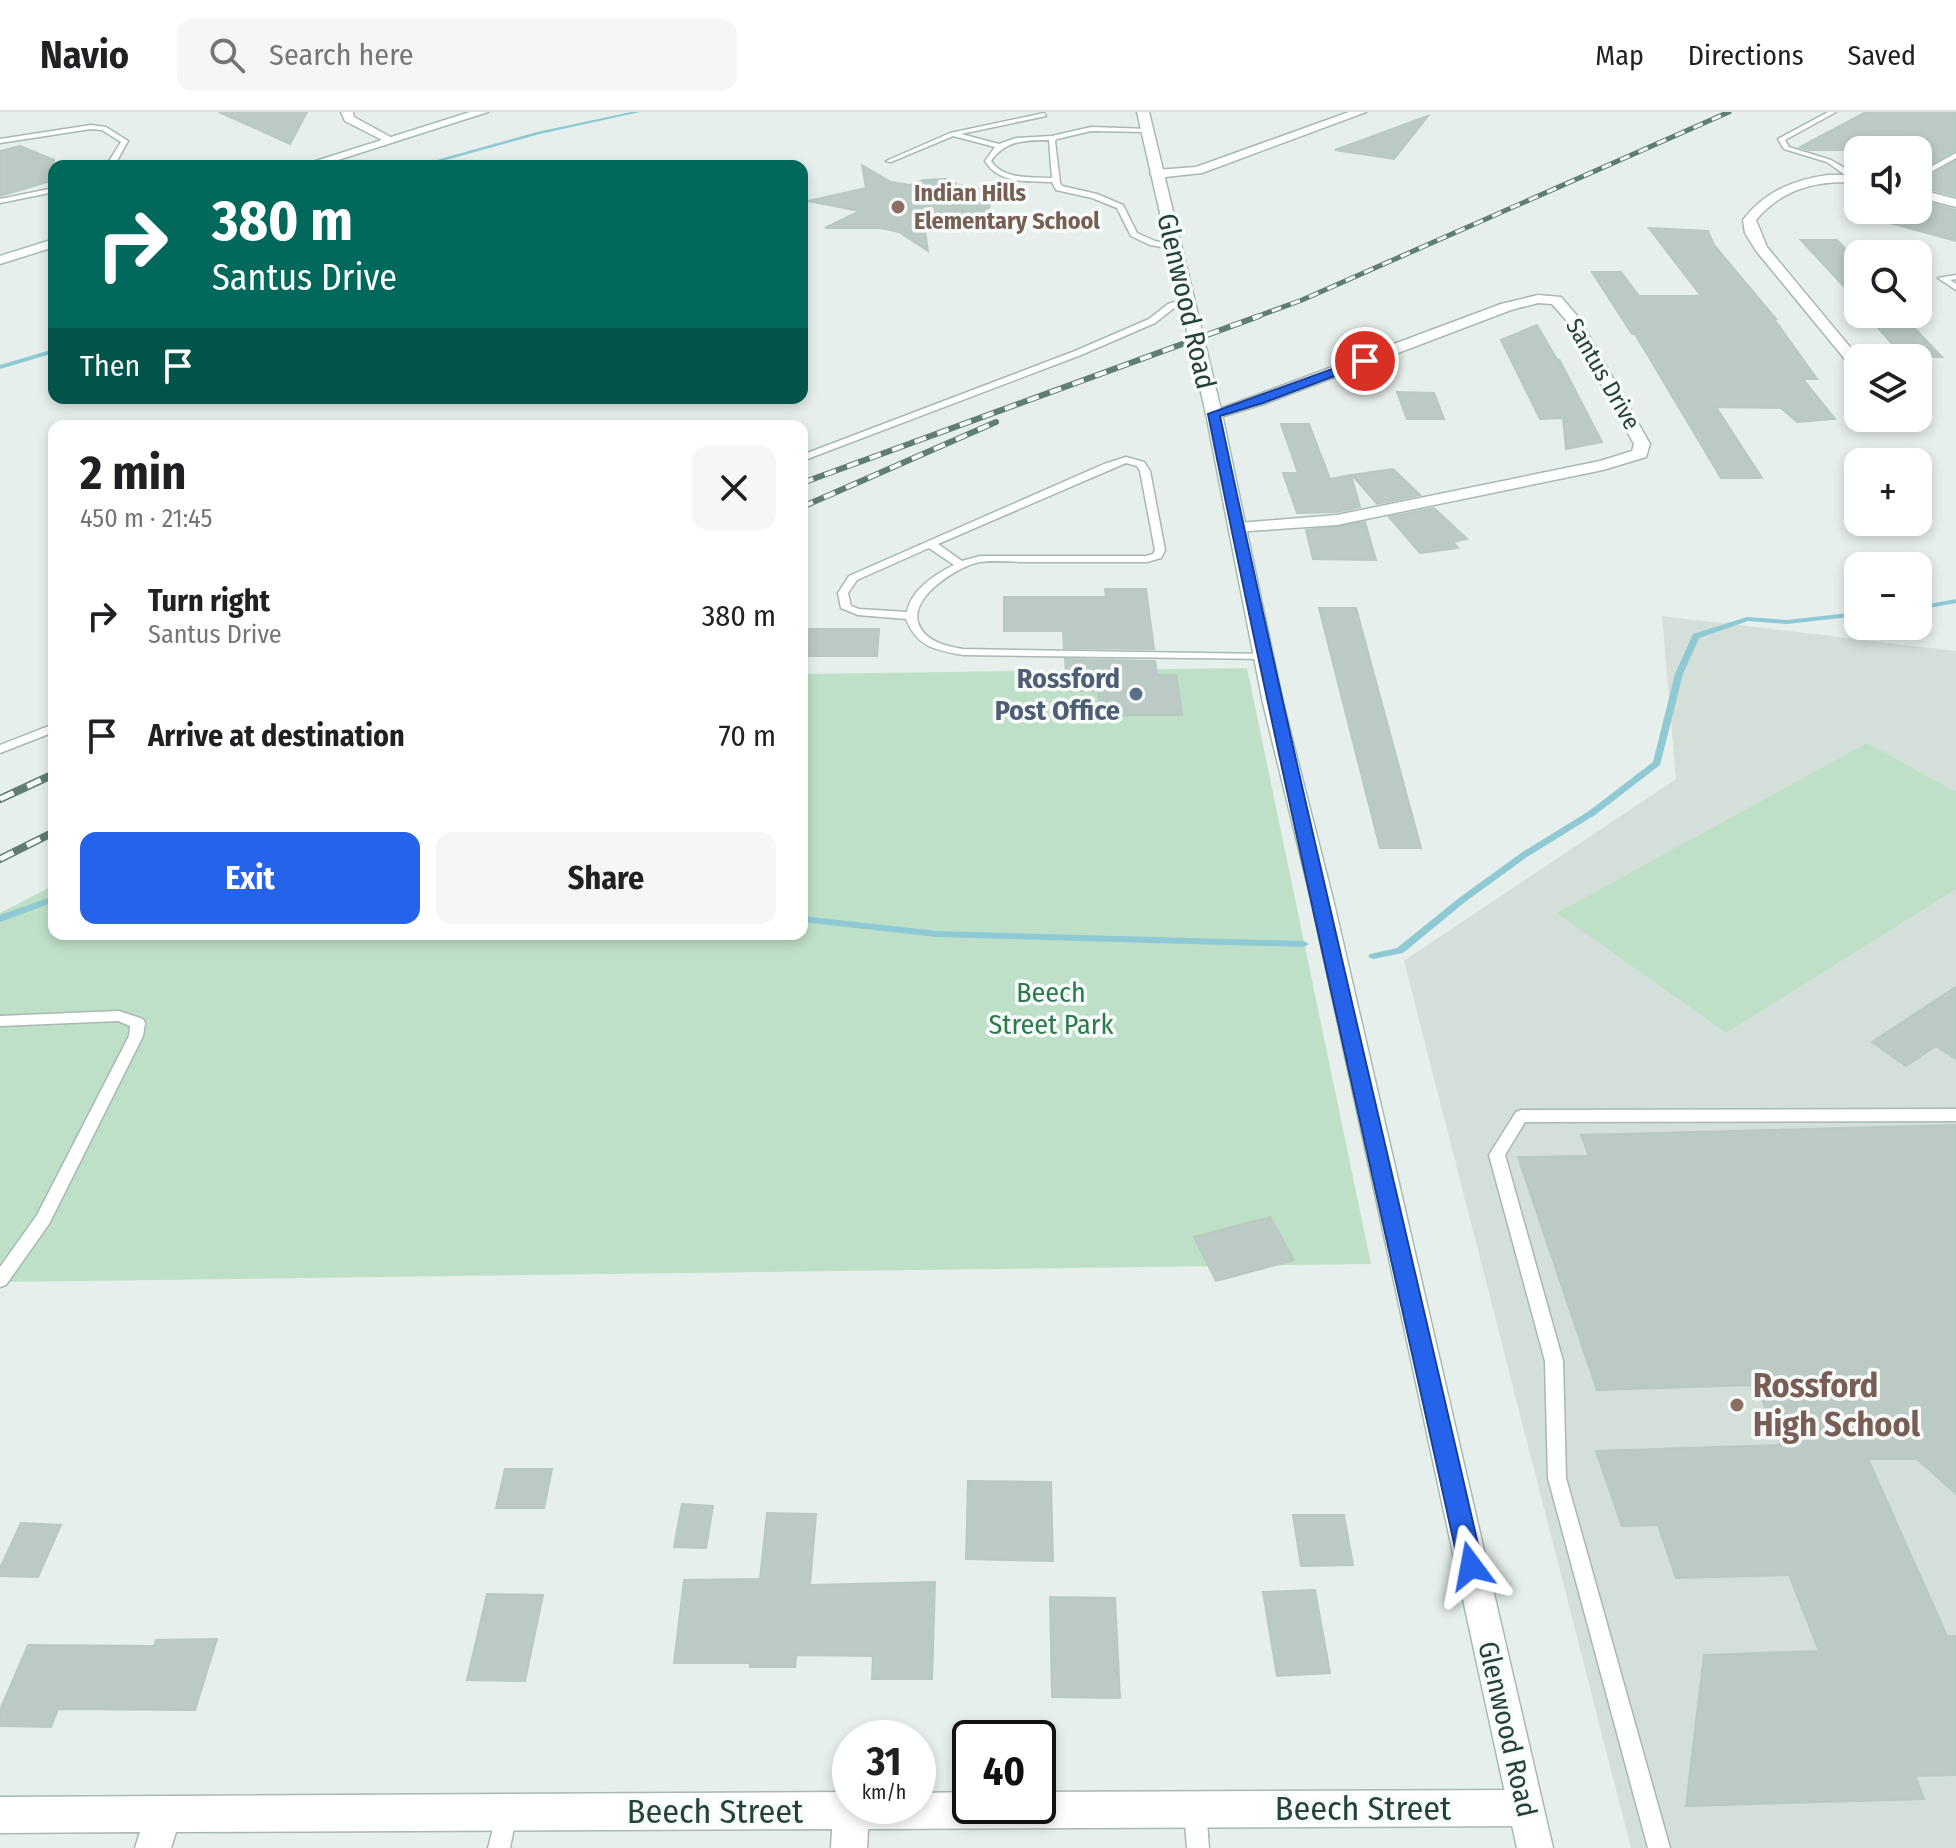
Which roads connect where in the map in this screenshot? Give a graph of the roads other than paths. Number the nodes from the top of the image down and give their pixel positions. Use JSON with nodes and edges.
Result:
{"nodes":[{"id":1,"x":347,"y":112,"type":"edge"},
{"id":2,"x":482,"y":112,"type":"edge"},
{"id":3,"x":1360,"y":112,"type":"edge"},
{"id":4,"x":1833,"y":112,"type":"edge"},
{"id":5,"x":1044,"y":115,"type":"dead end"},
{"id":6,"x":1145,"y":121,"type":"edge"},
{"id":7,"x":952,"y":134,"type":"junction"},
{"id":8,"x":1054,"y":138,"type":"junction"},
{"id":9,"x":390,"y":140,"type":"junction"},
{"id":10,"x":0,"y":141,"type":"edge"},
{"id":11,"x":998,"y":146,"type":"junction"},
{"id":12,"x":1956,"y":155,"type":"edge"},
{"id":13,"x":114,"y":160,"type":"edge"},
{"id":14,"x":325,"y":160,"type":"edge"},
{"id":15,"x":889,"y":161,"type":"dead end"},
{"id":16,"x":1932,"y":169,"type":"edge"},
{"id":17,"x":1844,"y":170,"type":"edge"},
{"id":18,"x":1156,"y":174,"type":"junction"},
{"id":19,"x":1844,"y":177,"type":"edge"},
{"id":20,"x":1055,"y":180,"type":"junction"},
{"id":21,"x":48,"y":191,"type":"edge"},
{"id":22,"x":1932,"y":197,"type":"edge"},
{"id":23,"x":0,"y":201,"type":"edge"},
{"id":24,"x":1956,"y":203,"type":"edge"},
{"id":25,"x":48,"y":245,"type":"edge"},
{"id":26,"x":1175,"y":248,"type":"junction"},
{"id":27,"x":0,"y":260,"type":"edge"},
{"id":28,"x":1956,"y":277,"type":"edge"},
{"id":29,"x":1956,"y":288,"type":"edge"},
{"id":30,"x":1187,"y":300,"type":"junction"},
{"id":31,"x":1844,"y":349,"type":"edge"},
{"id":32,"x":1214,"y":414,"type":"junction"},
{"id":33,"x":808,"y":456,"type":"edge"},
{"id":34,"x":1239,"y":528,"type":"junction"},
{"id":35,"x":930,"y":544,"type":"junction"},
{"id":36,"x":961,"y":565,"type":"junction"},
{"id":37,"x":911,"y":616,"type":"junction"},
{"id":38,"x":1264,"y":657,"type":"junction"},
{"id":39,"x":48,"y":730,"type":"edge"},
{"id":40,"x":0,"y":749,"type":"edge"},
{"id":41,"x":0,"y":1021,"type":"edge"},
{"id":42,"x":1956,"y":1115,"type":"edge"},
{"id":43,"x":0,"y":1280,"type":"edge"},
{"id":44,"x":1525,"y":1808,"type":"junction"},
{"id":45,"x":1195,"y":1809,"type":"junction"},
{"id":46,"x":832,"y":1810,"type":"edge"},
{"id":47,"x":936,"y":1810,"type":"edge"},
{"id":48,"x":506,"y":1812,"type":"junction"},
{"id":49,"x":0,"y":1815,"type":"edge"},
{"id":50,"x":850,"y":1824,"type":"edge"},
{"id":51,"x":158,"y":1831,"type":"edge"},
{"id":52,"x":499,"y":1848,"type":"edge"},
{"id":53,"x":849,"y":1848,"type":"edge"},
{"id":54,"x":1198,"y":1848,"type":"edge"},
{"id":55,"x":1535,"y":1848,"type":"edge"},
{"id":56,"x":1659,"y":1848,"type":"edge"}],
"edges":[{"from":1,"to":9,"type":"street"},
{"from":2,"to":9,"type":"street"},
{"from":3,"to":18,"type":"street"},
{"from":4,"to":17,"type":"lane"},
{"from":5,"to":7,"type":"lane"},
{"from":6,"to":8,"type":"lane"},
{"from":6,"to":18,"type":"street","name":"Glenwood Road"},
{"from":7,"to":11,"type":"lane"},
{"from":7,"to":15,"type":"lane"},
{"from":8,"to":11,"type":"lane"},
{"from":8,"to":20,"type":"lane"},
{"from":9,"to":14,"type":"street"},
{"from":10,"to":13,"type":"lane"},
{"from":11,"to":20,"type":"lane"},
{"from":12,"to":16,"type":"lane"},
{"from":18,"to":26,"type":"street","name":"Glenwood Road"},
{"from":19,"to":31,"type":"street"},
{"from":20,"to":26,"type":"lane"},
{"from":21,"to":23,"type":"lane"},
{"from":22,"to":24,"type":"street"},
{"from":25,"to":27,"type":"street"},
{"from":26,"to":30,"type":"street","name":"Glenwood Road"},
{"from":28,"to":29,"type":"lane"},
{"from":30,"to":32,"type":"street","name":"Glenwood Road"},
{"from":30,"to":33,"type":"lane"},
{"from":32,"to":34,"type":"street","name":"Glenwood Road"},
{"from":32,"to":34,"type":"street","name":"Santus Drive"},
{"from":34,"to":38,"type":"street","name":"Glenwood Road"},
{"from":35,"to":36,"type":"lane"},
{"from":35,"to":36,"type":"lane"},
{"from":35,"to":37,"type":"lane"},
{"from":36,"to":37,"type":"lane"},
{"from":37,"to":38,"type":"lane"},
{"from":38,"to":44,"type":"street","name":"Glenwood Road"},
{"from":39,"to":40,"type":"lane"},
{"from":41,"to":43,"type":"lane"},
{"from":42,"to":56,"type":"lane"},
{"from":44,"to":45,"type":"street","name":"Beech Street"},
{"from":44,"to":55,"type":"street","name":"Glenwood Road"},
{"from":45,"to":47,"type":"street","name":"Beech Street"},
{"from":45,"to":54,"type":"lane"},
{"from":46,"to":48,"type":"street","name":"Beech Street"},
{"from":48,"to":51,"type":"street","name":"Beech Street"},
{"from":48,"to":52,"type":"lane"},
{"from":49,"to":51,"type":"street","name":"Beech Street"},
{"from":50,"to":53,"type":"street"}]}
